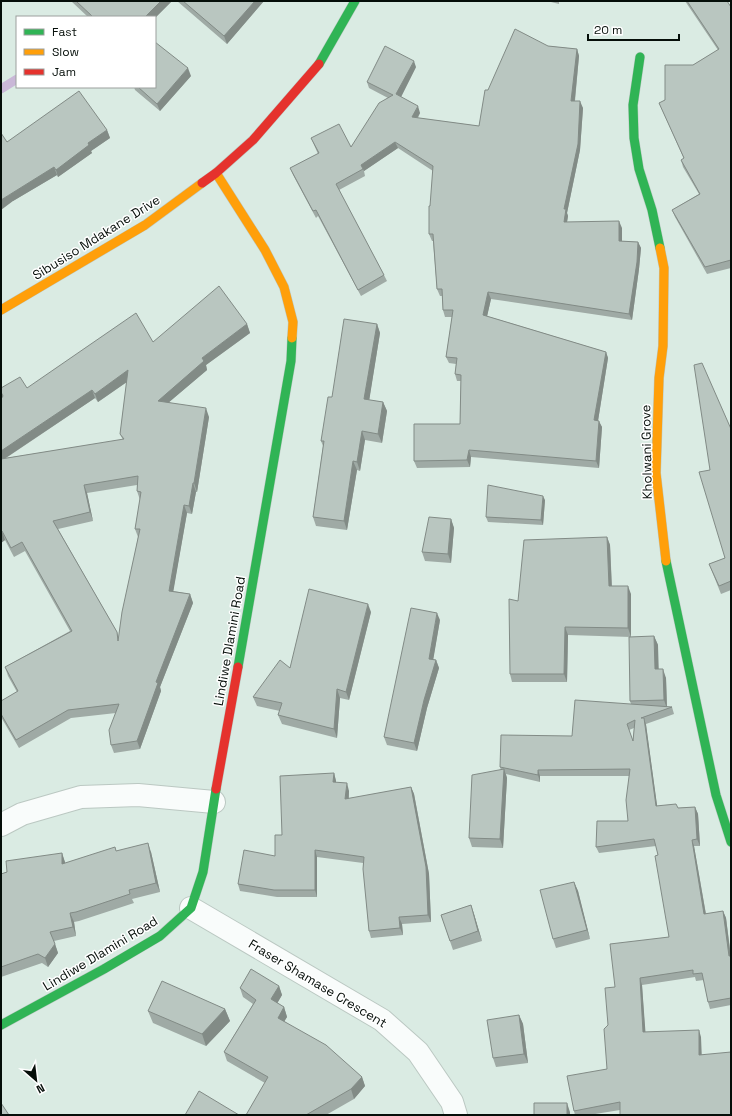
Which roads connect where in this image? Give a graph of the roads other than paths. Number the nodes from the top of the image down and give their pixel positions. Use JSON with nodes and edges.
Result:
{"nodes":[{"id":1,"x":355,"y":1,"type":"edge"},
{"id":2,"x":640,"y":57,"type":"dead end"},
{"id":3,"x":216,"y":173,"type":"junction"},
{"id":4,"x":1,"y":310,"type":"edge"},
{"id":5,"x":214,"y":802,"type":"junction"},
{"id":6,"x":1,"y":824,"type":"edge"},
{"id":7,"x":731,"y":842,"type":"edge"},
{"id":8,"x":191,"y":908,"type":"junction"},
{"id":9,"x":1,"y":1025,"type":"edge"},
{"id":10,"x":456,"y":1115,"type":"edge"}],
"edges":[{"from":1,"to":3,"type":"street","name":"Sibusiso Mdakane Drive"},
{"from":2,"to":7,"type":"street","name":"Kholwani Grove"},
{"from":3,"to":4,"type":"street","name":"Sibusiso Mdakane Drive"},
{"from":3,"to":5,"type":"street","name":"Lindiwe Dlamini Road"},
{"from":5,"to":6,"type":"street"},
{"from":5,"to":8,"type":"street","name":"Lindiwe Dlamini Road"},
{"from":8,"to":9,"type":"street","name":"Lindiwe Dlamini Road"},
{"from":8,"to":10,"type":"street","name":"Fraser Shamase Crescent"}]}
